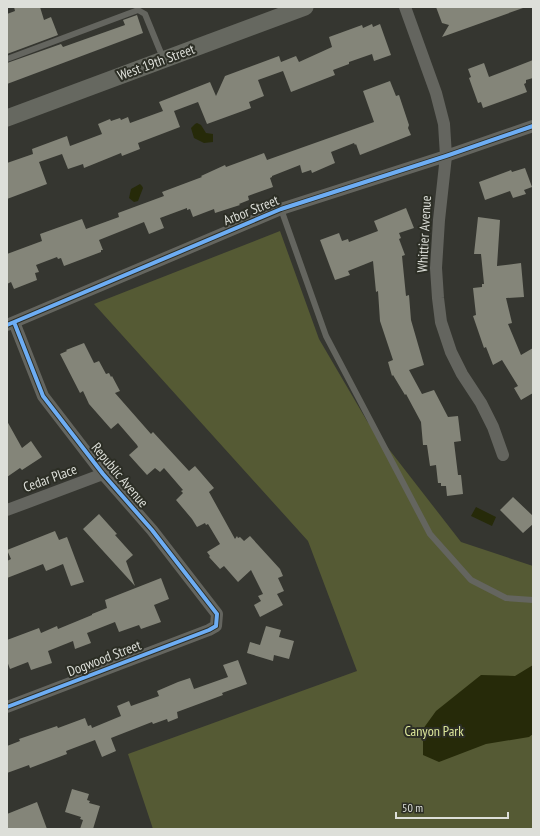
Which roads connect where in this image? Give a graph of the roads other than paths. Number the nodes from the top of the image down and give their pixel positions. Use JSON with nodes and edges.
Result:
{"nodes":[{"id":1,"x":305,"y":7,"type":"edge"},
{"id":2,"x":405,"y":7,"type":"edge"},
{"id":3,"x":7,"y":59,"type":"edge"},
{"id":4,"x":163,"y":60,"type":"junction"},
{"id":5,"x":7,"y":118,"type":"edge"},
{"id":6,"x":533,"y":126,"type":"edge"},
{"id":7,"x":446,"y":156,"type":"junction"},
{"id":8,"x":281,"y":209,"type":"junction"},
{"id":9,"x":10,"y":323,"type":"edge"},
{"id":10,"x":503,"y":454,"type":"dead end"},
{"id":11,"x":103,"y":474,"type":"junction"},
{"id":12,"x":7,"y":510,"type":"edge"},
{"id":13,"x":533,"y":600,"type":"edge"},
{"id":14,"x":209,"y":630,"type":"joint"},
{"id":15,"x":7,"y":707,"type":"edge"}],
"edges":[{"from":1,"to":4,"type":"street","name":"West 19th Street"},
{"from":2,"to":7,"type":"street","name":"Whittier Avenue"},
{"from":3,"to":4,"type":"lane"},
{"from":4,"to":5,"type":"street","name":"West 19th Street"},
{"from":6,"to":7,"type":"street","name":"Arbor Street"},
{"from":7,"to":8,"type":"street","name":"Arbor Street"},
{"from":7,"to":10,"type":"street","name":"Whittier Avenue"},
{"from":8,"to":9,"type":"street","name":"Arbor Street"},
{"from":8,"to":13,"type":"lane"},
{"from":9,"to":11,"type":"street","name":"Republic Avenue"},
{"from":11,"to":12,"type":"street","name":"Cedar Place"},
{"from":11,"to":14,"type":"street","name":"Republic Avenue"},
{"from":14,"to":15,"type":"street","name":"Dogwood Street"}]}
